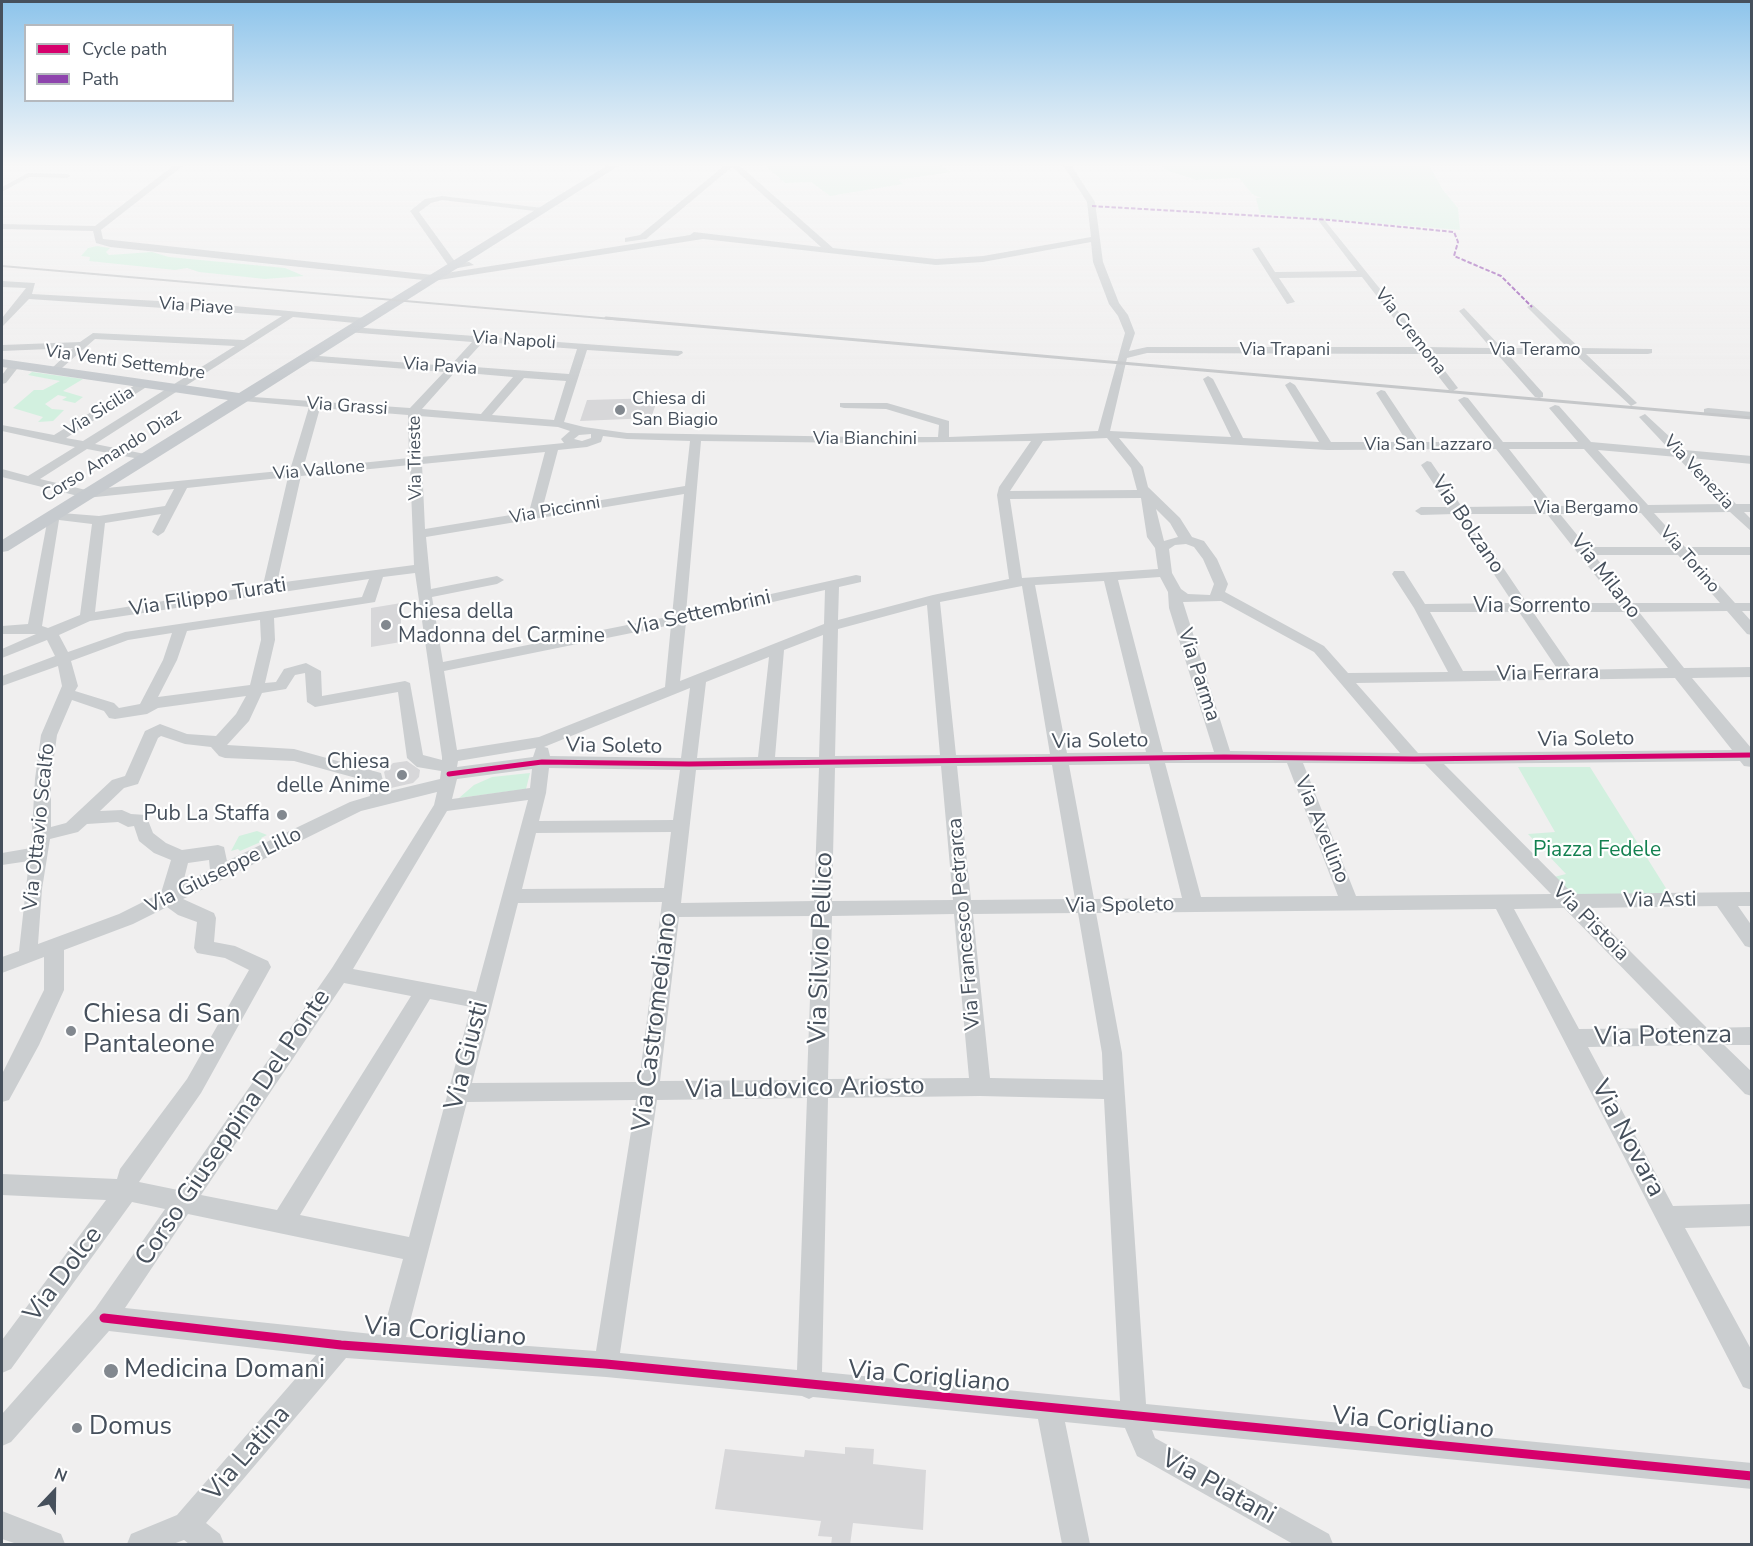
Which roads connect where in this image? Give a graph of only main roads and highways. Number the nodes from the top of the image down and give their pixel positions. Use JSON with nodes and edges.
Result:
{"nodes":[{"id":1,"x":499,"y":237,"type":"edge"},
{"id":2,"x":8,"y":364,"type":"edge"},
{"id":3,"x":243,"y":398,"type":"junction"},
{"id":4,"x":2,"y":547,"type":"edge"}],
"edges":[{"from":1,"to":3,"type":"main road","name":"Corso Amando Diaz"},
{"from":2,"to":3,"type":"main road","name":"Via Venti Settembre"},
{"from":3,"to":4,"type":"main road","name":"Corso Amando Diaz"}]}
